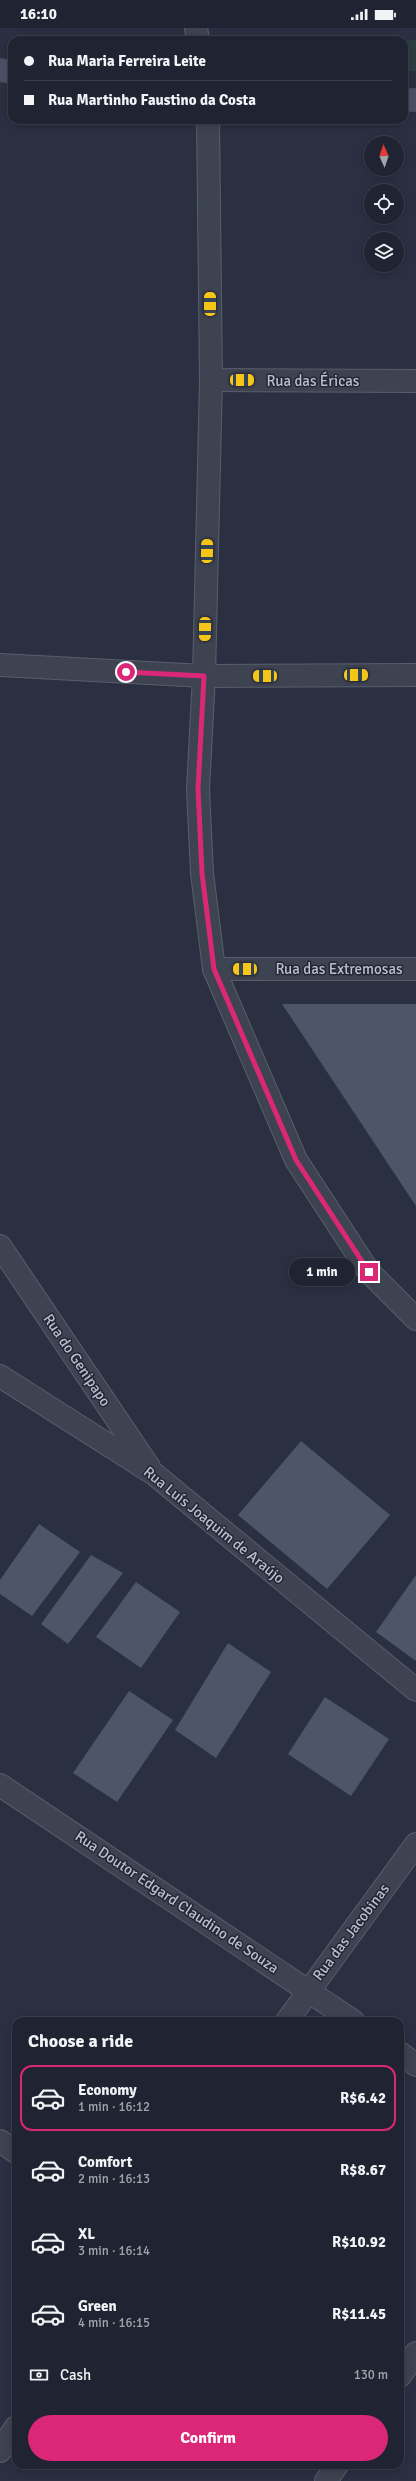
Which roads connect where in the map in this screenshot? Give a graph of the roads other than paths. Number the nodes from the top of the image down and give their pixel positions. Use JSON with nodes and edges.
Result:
{"nodes":[{"id":1,"x":208,"y":124,"type":"edge"},
{"id":2,"x":211,"y":380,"type":"junction"},
{"id":3,"x":416,"y":381,"type":"edge"},
{"id":4,"x":0,"y":665,"type":"edge"},
{"id":5,"x":416,"y":675,"type":"edge"},
{"id":6,"x":204,"y":676,"type":"junction"},
{"id":7,"x":214,"y":969,"type":"junction"},
{"id":8,"x":416,"y":969,"type":"edge"},
{"id":9,"x":0,"y":1246,"type":"edge"},
{"id":10,"x":416,"y":1319,"type":"edge"},
{"id":11,"x":0,"y":1376,"type":"edge"},
{"id":12,"x":154,"y":1474,"type":"junction"},
{"id":13,"x":416,"y":1690,"type":"edge"},
{"id":14,"x":0,"y":1785,"type":"edge"},
{"id":15,"x":416,"y":1844,"type":"edge"},
{"id":16,"x":308,"y":1989,"type":"junction"},
{"id":17,"x":289,"y":2017,"type":"edge"},
{"id":18,"x":347,"y":2017,"type":"edge"},
{"id":19,"x":404,"y":2057,"type":"edge"},
{"id":20,"x":416,"y":2065,"type":"edge"},
{"id":21,"x":0,"y":2141,"type":"edge"},
{"id":22,"x":12,"y":2149,"type":"edge"},
{"id":23,"x":416,"y":2353,"type":"edge"},
{"id":24,"x":404,"y":2370,"type":"edge"},
{"id":25,"x":12,"y":2433,"type":"edge"},
{"id":26,"x":0,"y":2451,"type":"edge"},
{"id":27,"x":334,"y":2469,"type":"edge"},
{"id":28,"x":326,"y":2481,"type":"edge"}],
"edges":[{"from":1,"to":2,"type":"street"},
{"from":2,"to":3,"type":"street","name":"Rua das Éricas"},
{"from":2,"to":6,"type":"street"},
{"from":4,"to":6,"type":"street"},
{"from":5,"to":6,"type":"street"},
{"from":6,"to":7,"type":"street"},
{"from":7,"to":8,"type":"street","name":"Rua das Extremosas"},
{"from":7,"to":10,"type":"street"},
{"from":9,"to":12,"type":"street","name":"Rua do Genipapo"},
{"from":11,"to":12,"type":"street","name":"Rua Luís Joaquim de Araújo"},
{"from":12,"to":13,"type":"street","name":"Rua Luís Joaquim de Araújo"},
{"from":14,"to":16,"type":"street","name":"Rua Doutor Edgard Claudino de Souza"},
{"from":15,"to":16,"type":"street","name":"Rua das Jacobinas"},
{"from":16,"to":17,"type":"street","name":"Rua das Jacobinas"},
{"from":16,"to":18,"type":"street","name":"Rua Doutor Edgard Claudino de Souza"},
{"from":19,"to":20,"type":"street"},
{"from":21,"to":22,"type":"street"},
{"from":23,"to":24,"type":"street"},
{"from":25,"to":26,"type":"street"},
{"from":27,"to":28,"type":"street"}]}
